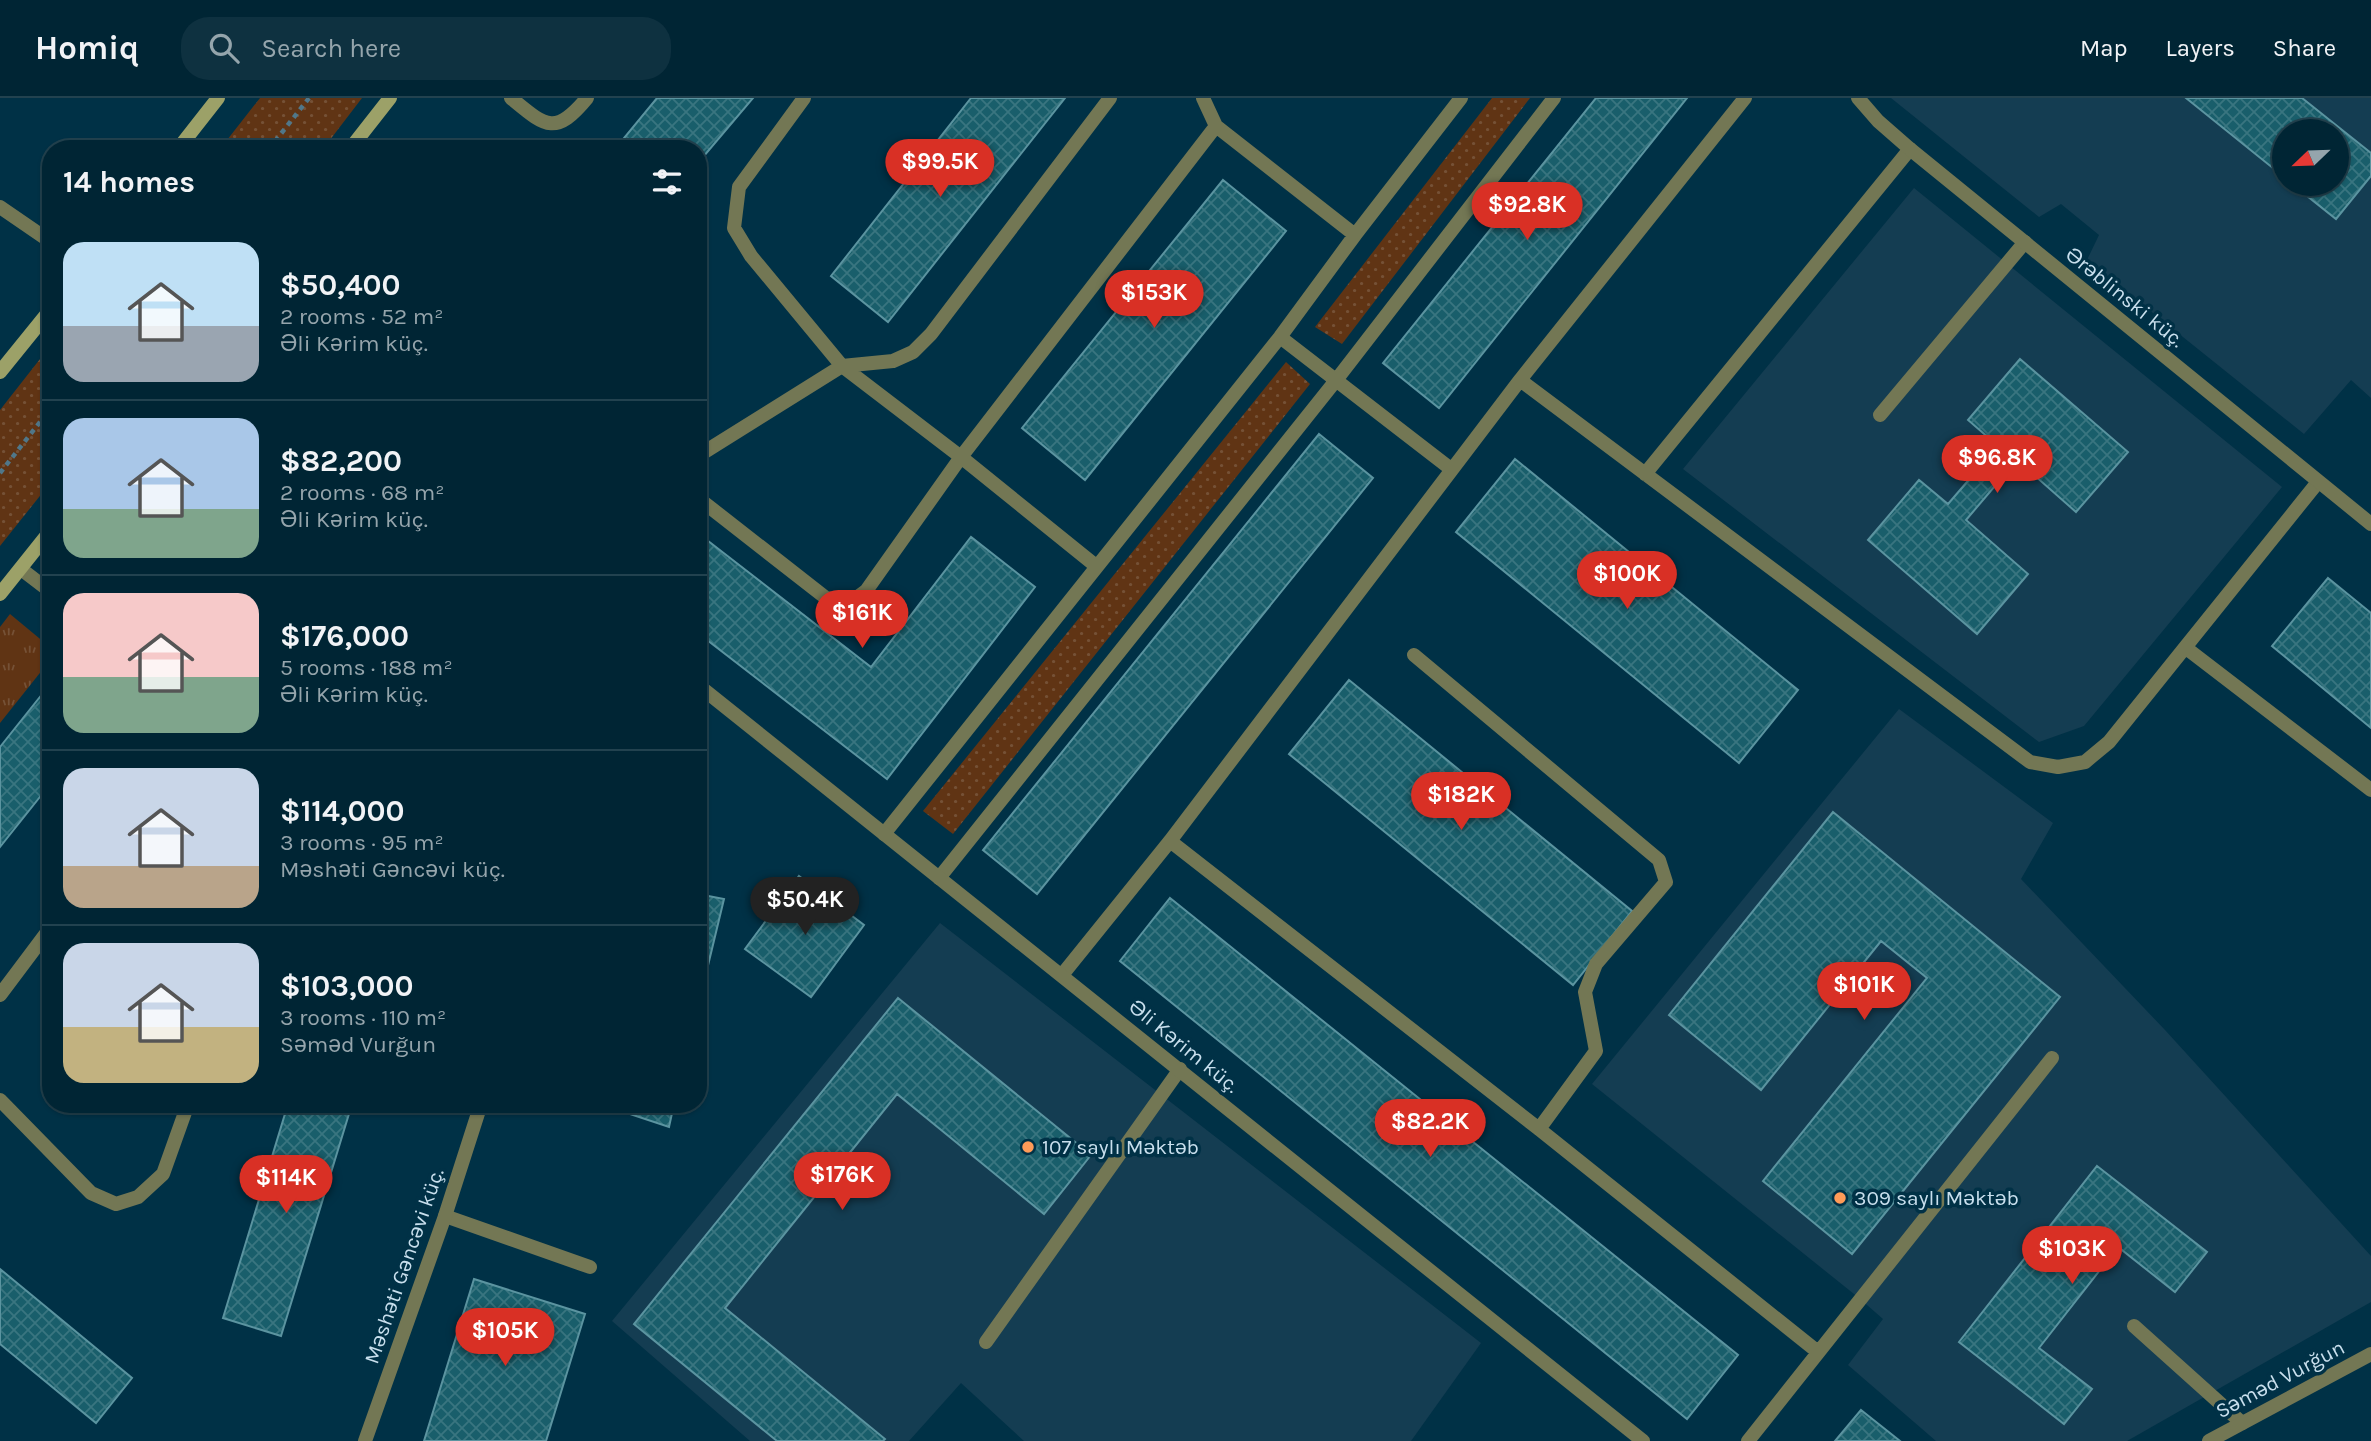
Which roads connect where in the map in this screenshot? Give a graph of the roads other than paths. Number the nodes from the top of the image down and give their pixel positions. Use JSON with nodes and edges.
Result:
{"nodes":[{"id":1,"x":218,"y":98,"type":"edge"},
{"id":2,"x":390,"y":98,"type":"edge"},
{"id":3,"x":511,"y":98,"type":"edge"},
{"id":4,"x":587,"y":98,"type":"edge"},
{"id":5,"x":804,"y":98,"type":"edge"},
{"id":6,"x":1110,"y":98,"type":"edge"},
{"id":7,"x":1203,"y":98,"type":"edge"},
{"id":8,"x":1461,"y":98,"type":"edge"},
{"id":9,"x":1554,"y":98,"type":"edge"},
{"id":10,"x":1745,"y":98,"type":"edge"},
{"id":11,"x":1858,"y":98,"type":"edge"},
{"id":12,"x":1216,"y":126,"type":"junction"},
{"id":13,"x":185,"y":140,"type":"edge"},
{"id":14,"x":357,"y":140,"type":"edge"},
{"id":15,"x":1910,"y":149,"type":"junction"},
{"id":16,"x":0,"y":207,"type":"edge"},
{"id":17,"x":1355,"y":235,"type":"junction"},
{"id":18,"x":42,"y":236,"type":"edge"},
{"id":19,"x":2025,"y":242,"type":"junction"},
{"id":20,"x":42,"y":320,"type":"edge"},
{"id":21,"x":1280,"y":337,"type":"junction"},
{"id":22,"x":842,"y":366,"type":"junction"},
{"id":23,"x":0,"y":372,"type":"edge"},
{"id":24,"x":1337,"y":379,"type":"junction"},
{"id":25,"x":1520,"y":380,"type":"junction"},
{"id":26,"x":1880,"y":415,"type":"dead end"},
{"id":27,"x":707,"y":450,"type":"edge"},
{"id":28,"x":961,"y":457,"type":"junction"},
{"id":29,"x":1451,"y":469,"type":"junction"},
{"id":30,"x":1645,"y":474,"type":"junction"},
{"id":31,"x":2318,"y":482,"type":"junction"},
{"id":32,"x":707,"y":505,"type":"edge"},
{"id":33,"x":2371,"y":524,"type":"edge"},
{"id":34,"x":42,"y":541,"type":"edge"},
{"id":35,"x":1096,"y":566,"type":"junction"},
{"id":36,"x":20,"y":569,"type":"junction"},
{"id":37,"x":42,"y":585,"type":"edge"},
{"id":38,"x":0,"y":594,"type":"edge"},
{"id":39,"x":2186,"y":648,"type":"junction"},
{"id":40,"x":1414,"y":655,"type":"dead end"},
{"id":41,"x":707,"y":692,"type":"edge"},
{"id":42,"x":2371,"y":790,"type":"edge"},
{"id":43,"x":884,"y":834,"type":"junction"},
{"id":44,"x":1170,"y":841,"type":"junction"},
{"id":45,"x":939,"y":878,"type":"junction"},
{"id":46,"x":42,"y":939,"type":"edge"},
{"id":47,"x":1062,"y":975,"type":"junction"},
{"id":48,"x":0,"y":995,"type":"edge"},
{"id":49,"x":2052,"y":1058,"type":"dead end"},
{"id":50,"x":1180,"y":1069,"type":"junction"},
{"id":51,"x":0,"y":1100,"type":"edge"},
{"id":52,"x":185,"y":1113,"type":"edge"},
{"id":53,"x":478,"y":1113,"type":"edge"},
{"id":54,"x":1539,"y":1129,"type":"junction"},
{"id":55,"x":445,"y":1216,"type":"junction"},
{"id":56,"x":590,"y":1267,"type":"dead end"},
{"id":57,"x":2134,"y":1326,"type":"dead end"},
{"id":58,"x":986,"y":1342,"type":"dead end"},
{"id":59,"x":1818,"y":1352,"type":"junction"},
{"id":60,"x":2371,"y":1354,"type":"edge"},
{"id":61,"x":2242,"y":1423,"type":"junction"},
{"id":62,"x":365,"y":1441,"type":"edge"},
{"id":63,"x":1643,"y":1441,"type":"edge"},
{"id":64,"x":1748,"y":1441,"type":"edge"},
{"id":65,"x":2209,"y":1441,"type":"edge"}],
"edges":[{"from":1,"to":13,"type":"main road"},
{"from":2,"to":14,"type":"main road"},
{"from":3,"to":4,"type":"street"},
{"from":5,"to":22,"type":"street"},
{"from":6,"to":22,"type":"street"},
{"from":7,"to":12,"type":"street"},
{"from":8,"to":17,"type":"street"},
{"from":9,"to":24,"type":"street"},
{"from":10,"to":25,"type":"street"},
{"from":11,"to":15,"type":"street","name":"Ərəblinski küç."},
{"from":12,"to":17,"type":"street"},
{"from":12,"to":28,"type":"street"},
{"from":15,"to":19,"type":"street","name":"Ərəblinski küç."},
{"from":15,"to":30,"type":"street"},
{"from":16,"to":18,"type":"street"},
{"from":17,"to":21,"type":"street"},
{"from":19,"to":26,"type":"street"},
{"from":19,"to":31,"type":"street","name":"Ərəblinski küç."},
{"from":20,"to":23,"type":"main road"},
{"from":21,"to":24,"type":"street"},
{"from":21,"to":35,"type":"street"},
{"from":22,"to":27,"type":"street"},
{"from":22,"to":28,"type":"street"},
{"from":24,"to":29,"type":"street"},
{"from":24,"to":45,"type":"street"},
{"from":25,"to":29,"type":"street"},
{"from":25,"to":30,"type":"street"},
{"from":28,"to":32,"type":"street"},
{"from":28,"to":35,"type":"street"},
{"from":29,"to":44,"type":"street"},
{"from":30,"to":39,"type":"street"},
{"from":31,"to":33,"type":"street","name":"Ərəblinski küç."},
{"from":31,"to":39,"type":"street"},
{"from":34,"to":36,"type":"main road"},
{"from":35,"to":43,"type":"street"},
{"from":36,"to":37,"type":"street"},
{"from":36,"to":38,"type":"main road"},
{"from":39,"to":42,"type":"street"},
{"from":40,"to":54,"type":"street"},
{"from":41,"to":43,"type":"street","name":"Əli Kərim küç."},
{"from":43,"to":45,"type":"street","name":"Əli Kərim küç."},
{"from":44,"to":47,"type":"street"},
{"from":44,"to":54,"type":"street"},
{"from":45,"to":47,"type":"street","name":"Əli Kərim küç."},
{"from":46,"to":48,"type":"street"},
{"from":47,"to":50,"type":"street","name":"Əli Kərim küç."},
{"from":49,"to":59,"type":"street"},
{"from":50,"to":58,"type":"street"},
{"from":50,"to":63,"type":"street","name":"Əli Kərim küç."},
{"from":51,"to":52,"type":"street"},
{"from":53,"to":55,"type":"street","name":"Məshəti Gəncəvi küç."},
{"from":54,"to":59,"type":"street"},
{"from":55,"to":56,"type":"street"},
{"from":55,"to":62,"type":"street","name":"Məshəti Gəncəvi küç."},
{"from":57,"to":61,"type":"street"},
{"from":59,"to":64,"type":"street"},
{"from":60,"to":61,"type":"street","name":"Səməd Vurğun"},
{"from":61,"to":65,"type":"street","name":"Səməd Vurğun"}]}
